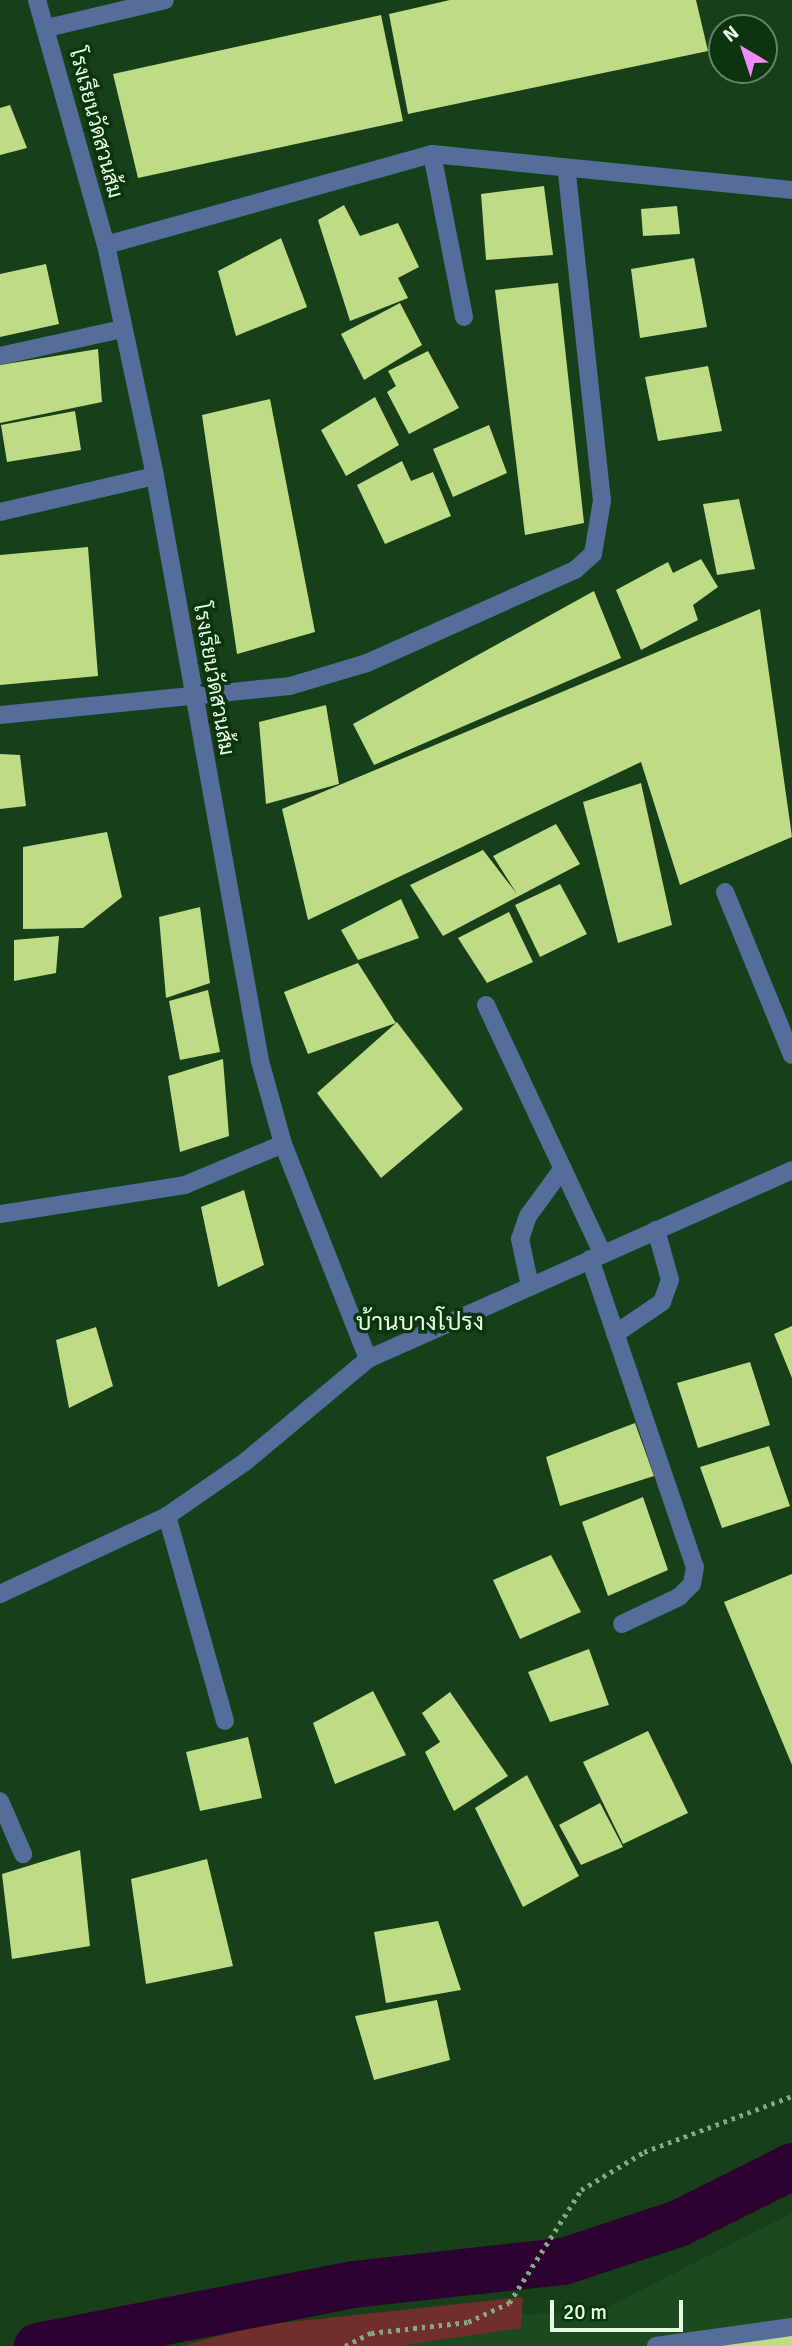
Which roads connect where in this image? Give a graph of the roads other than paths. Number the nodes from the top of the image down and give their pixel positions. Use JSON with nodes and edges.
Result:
{"nodes":[{"id":1,"x":37,"y":0,"type":"edge"},
{"id":2,"x":164,"y":0,"type":"edge"},
{"id":3,"x":47,"y":28,"type":"junction"},
{"id":4,"x":432,"y":154,"type":"junction"},
{"id":5,"x":567,"y":174,"type":"dead end"},
{"id":6,"x":792,"y":190,"type":"edge"},
{"id":7,"x":106,"y":245,"type":"junction"},
{"id":8,"x":464,"y":317,"type":"dead end"},
{"id":9,"x":122,"y":329,"type":"junction"},
{"id":10,"x":0,"y":356,"type":"edge"},
{"id":11,"x":155,"y":476,"type":"junction"},
{"id":12,"x":0,"y":512,"type":"edge"},
{"id":13,"x":194,"y":700,"type":"junction"},
{"id":14,"x":0,"y":715,"type":"edge"},
{"id":15,"x":725,"y":892,"type":"dead end"},
{"id":16,"x":486,"y":1005,"type":"dead end"},
{"id":17,"x":792,"y":1055,"type":"edge"},
{"id":18,"x":283,"y":1144,"type":"junction"},
{"id":19,"x":563,"y":1168,"type":"junction"},
{"id":20,"x":792,"y":1170,"type":"edge"},
{"id":21,"x":0,"y":1214,"type":"edge"},
{"id":22,"x":656,"y":1230,"type":"junction"},
{"id":23,"x":596,"y":1256,"type":"junction"},
{"id":24,"x":530,"y":1286,"type":"junction"},
{"id":25,"x":615,"y":1334,"type":"junction"},
{"id":26,"x":368,"y":1359,"type":"junction"},
{"id":27,"x":167,"y":1516,"type":"junction"},
{"id":28,"x":0,"y":1594,"type":"edge"},
{"id":29,"x":622,"y":1624,"type":"dead end"},
{"id":30,"x":225,"y":1721,"type":"dead end"},
{"id":31,"x":0,"y":1801,"type":"edge"},
{"id":32,"x":23,"y":1854,"type":"dead end"},
{"id":33,"x":792,"y":2327,"type":"edge"},
{"id":34,"x":656,"y":2346,"type":"edge"}],
"edges":[{"from":1,"to":3,"type":"street","name":"โรงเรียนวัดสวนส้ม"},
{"from":2,"to":3,"type":"street"},
{"from":3,"to":7,"type":"street","name":"โรงเรียนวัดสวนส้ม"},
{"from":4,"to":6,"type":"street"},
{"from":4,"to":7,"type":"street"},
{"from":4,"to":8,"type":"street"},
{"from":5,"to":13,"type":"street"},
{"from":7,"to":9,"type":"street","name":"โรงเรียนวัดสวนส้ม"},
{"from":9,"to":10,"type":"street"},
{"from":9,"to":11,"type":"street","name":"โรงเรียนวัดสวนส้ม"},
{"from":11,"to":12,"type":"street"},
{"from":11,"to":13,"type":"street","name":"โรงเรียนวัดสวนส้ม"},
{"from":13,"to":14,"type":"street"},
{"from":13,"to":18,"type":"street","name":"โรงเรียนวัดสวนส้ม"},
{"from":15,"to":17,"type":"street"},
{"from":16,"to":19,"type":"street"},
{"from":18,"to":21,"type":"street"},
{"from":18,"to":26,"type":"street","name":"โรงเรียนวัดสวนส้ม"},
{"from":19,"to":23,"type":"street"},
{"from":19,"to":24,"type":"street"},
{"from":20,"to":22,"type":"street"},
{"from":22,"to":23,"type":"street"},
{"from":22,"to":25,"type":"street"},
{"from":23,"to":24,"type":"street"},
{"from":23,"to":25,"type":"street"},
{"from":24,"to":26,"type":"street"},
{"from":25,"to":29,"type":"street"},
{"from":26,"to":27,"type":"street"},
{"from":27,"to":28,"type":"street"},
{"from":27,"to":30,"type":"street"},
{"from":31,"to":32,"type":"street"},
{"from":33,"to":34,"type":"street"}]}
